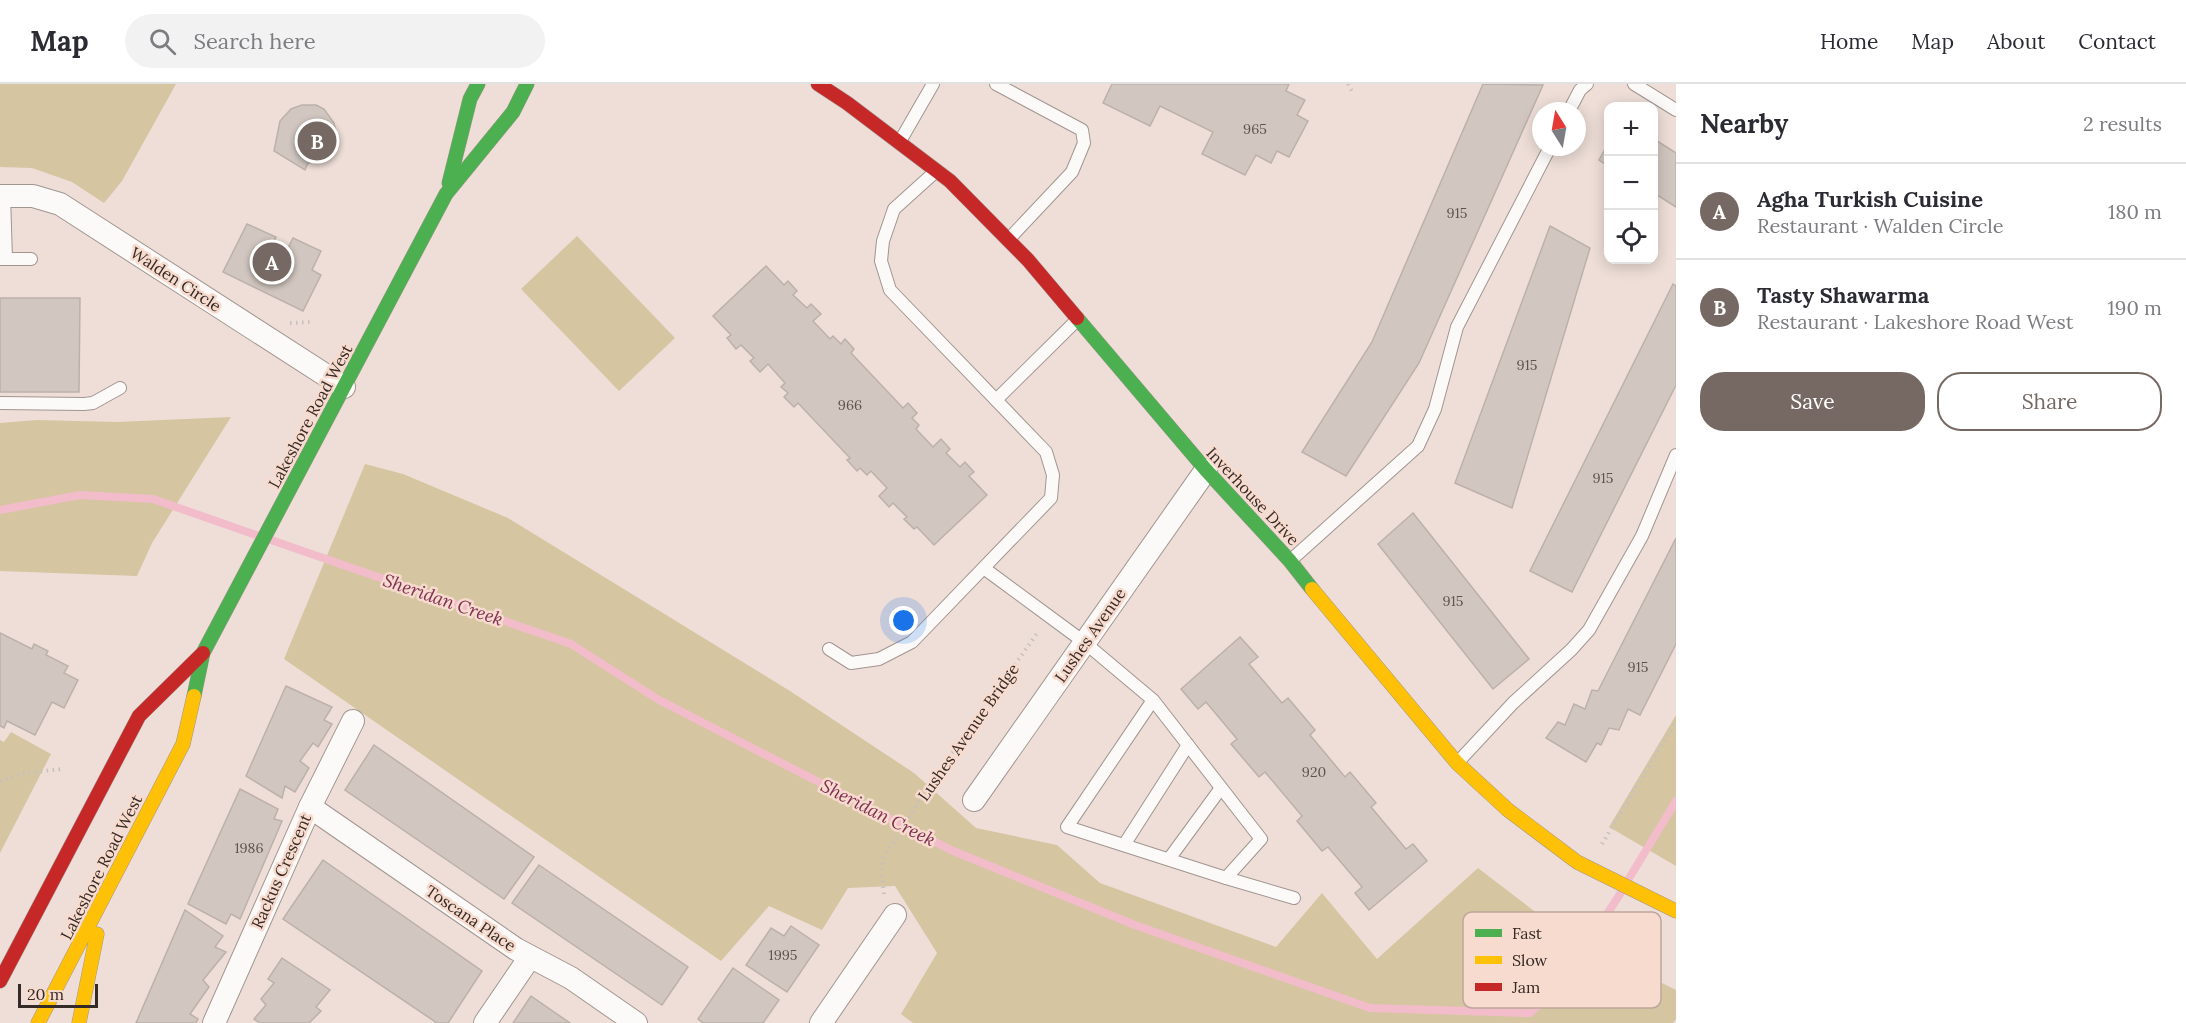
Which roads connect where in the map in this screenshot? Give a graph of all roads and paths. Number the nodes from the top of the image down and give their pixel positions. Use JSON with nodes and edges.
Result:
{"nodes":[{"id":1,"x":478,"y":84,"type":"edge"},
{"id":2,"x":527,"y":84,"type":"edge"},
{"id":3,"x":818,"y":84,"type":"edge"},
{"id":4,"x":933,"y":84,"type":"edge"},
{"id":5,"x":996,"y":84,"type":"edge"},
{"id":6,"x":1348,"y":84,"type":"edge"},
{"id":7,"x":1587,"y":84,"type":"edge"},
{"id":8,"x":1634,"y":84,"type":"edge"},
{"id":9,"x":1353,"y":93,"type":"dead end"},
{"id":10,"x":1574,"y":102,"type":"edge"},
{"id":11,"x":1676,"y":110,"type":"edge"},
{"id":12,"x":899,"y":142,"type":"junction"},
{"id":13,"x":1545,"y":156,"type":"edge"},
{"id":14,"x":936,"y":170,"type":"junction"},
{"id":15,"x":446,"y":194,"type":"junction"},
{"id":16,"x":2,"y":196,"type":"edge"},
{"id":17,"x":1008,"y":240,"type":"junction"},
{"id":18,"x":3,"y":259,"type":"edge"},
{"id":19,"x":31,"y":259,"type":"dead end"},
{"id":20,"x":1078,"y":319,"type":"junction"},
{"id":21,"x":344,"y":387,"type":"junction"},
{"id":22,"x":120,"y":388,"type":"dead end"},
{"id":23,"x":996,"y":400,"type":"junction"},
{"id":24,"x":0,"y":403,"type":"edge"},
{"id":25,"x":1676,"y":455,"type":"edge"},
{"id":26,"x":1206,"y":470,"type":"junction"},
{"id":27,"x":1290,"y":561,"type":"junction"},
{"id":28,"x":985,"y":568,"type":"junction"},
{"id":29,"x":1049,"y":616,"type":"junction"},
{"id":30,"x":1084,"y":642,"type":"junction"},
{"id":31,"x":829,"y":650,"type":"dead end"},
{"id":32,"x":203,"y":653,"type":"junction"},
{"id":33,"x":1153,"y":700,"type":"junction"},
{"id":34,"x":353,"y":721,"type":"dead end"},
{"id":35,"x":1676,"y":721,"type":"edge"},
{"id":36,"x":1188,"y":745,"type":"junction"},
{"id":37,"x":1457,"y":763,"type":"junction"},
{"id":38,"x":63,"y":769,"type":"dead end"},
{"id":39,"x":0,"y":781,"type":"edge"},
{"id":40,"x":1221,"y":788,"type":"junction"},
{"id":41,"x":974,"y":800,"type":"dead end"},
{"id":42,"x":310,"y":807,"type":"junction"},
{"id":43,"x":1124,"y":845,"type":"junction"},
{"id":44,"x":1168,"y":859,"type":"junction"},
{"id":45,"x":1594,"y":871,"type":"junction"},
{"id":46,"x":1226,"y":878,"type":"junction"},
{"id":47,"x":104,"y":897,"type":"junction"},
{"id":48,"x":1294,"y":898,"type":"dead end"},
{"id":49,"x":1671,"y":909,"type":"edge"},
{"id":50,"x":895,"y":915,"type":"joint"},
{"id":51,"x":530,"y":957,"type":"junction"},
{"id":52,"x":5,"y":964,"type":"edge"},
{"id":53,"x":0,"y":981,"type":"edge"},
{"id":54,"x":38,"y":1023,"type":"edge"},
{"id":55,"x":79,"y":1023,"type":"edge"},
{"id":56,"x":214,"y":1023,"type":"edge"},
{"id":57,"x":485,"y":1023,"type":"edge"},
{"id":58,"x":636,"y":1023,"type":"edge"},
{"id":59,"x":821,"y":1023,"type":"edge"}],
"edges":[{"from":1,"to":15,"type":"main road","name":"Lakeshore Road West"},
{"from":2,"to":15,"type":"main road","name":"Lakeshore Road West"},
{"from":3,"to":12,"type":"main road","name":"Inverhouse Drive"},
{"from":4,"to":12,"type":"lane"},
{"from":5,"to":17,"type":"lane"},
{"from":6,"to":9,"type":"path"},
{"from":7,"to":10,"type":"lane"},
{"from":8,"to":11,"type":"lane"},
{"from":12,"to":14,"type":"main road","name":"Inverhouse Drive"},
{"from":13,"to":27,"type":"lane"},
{"from":14,"to":17,"type":"main road","name":"Inverhouse Drive"},
{"from":14,"to":23,"type":"lane"},
{"from":15,"to":21,"type":"main road","name":"Lakeshore Road West"},
{"from":16,"to":18,"type":"lane"},
{"from":16,"to":21,"type":"street","name":"Walden Circle"},
{"from":17,"to":20,"type":"main road","name":"Inverhouse Drive"},
{"from":18,"to":19,"type":"lane"},
{"from":20,"to":23,"type":"lane"},
{"from":20,"to":26,"type":"main road","name":"Inverhouse Drive"},
{"from":21,"to":32,"type":"main road","name":"Lakeshore Road West"},
{"from":22,"to":24,"type":"lane"},
{"from":23,"to":28,"type":"lane"},
{"from":25,"to":37,"type":"lane"},
{"from":26,"to":27,"type":"main road","name":"Inverhouse Drive"},
{"from":26,"to":30,"type":"street","name":"Lushes Avenue"},
{"from":27,"to":37,"type":"main road","name":"Inverhouse Drive"},
{"from":28,"to":29,"type":"lane"},
{"from":28,"to":31,"type":"lane"},
{"from":29,"to":30,"type":"lane"},
{"from":29,"to":50,"type":"path","name":"Lushes Avenue Bridge"},
{"from":30,"to":33,"type":"lane"},
{"from":30,"to":41,"type":"street","name":"Lushes Avenue"},
{"from":32,"to":47,"type":"main road","name":"Lakeshore Road West"},
{"from":32,"to":52,"type":"main road","name":"Lakeshore Road West"},
{"from":33,"to":36,"type":"lane"},
{"from":33,"to":43,"type":"lane"},
{"from":34,"to":42,"type":"street","name":"Rackus Crescent"},
{"from":35,"to":45,"type":"path"},
{"from":36,"to":40,"type":"lane"},
{"from":36,"to":43,"type":"lane"},
{"from":37,"to":45,"type":"main road","name":"Inverhouse Drive"},
{"from":38,"to":39,"type":"path"},
{"from":40,"to":44,"type":"lane"},
{"from":40,"to":46,"type":"lane"},
{"from":42,"to":51,"type":"street","name":"Toscana Place"},
{"from":42,"to":56,"type":"street","name":"Rackus Crescent"},
{"from":43,"to":44,"type":"lane"},
{"from":44,"to":46,"type":"lane"},
{"from":45,"to":49,"type":"main road","name":"Inverhouse Drive"},
{"from":46,"to":48,"type":"lane"},
{"from":47,"to":54,"type":"main road","name":"Lakeshore Road West"},
{"from":47,"to":55,"type":"main road"},
{"from":50,"to":59,"type":"street"},
{"from":51,"to":57,"type":"street"},
{"from":51,"to":58,"type":"street","name":"Toscana Place"},
{"from":52,"to":53,"type":"main road","name":"Lakeshore Road West"}]}
